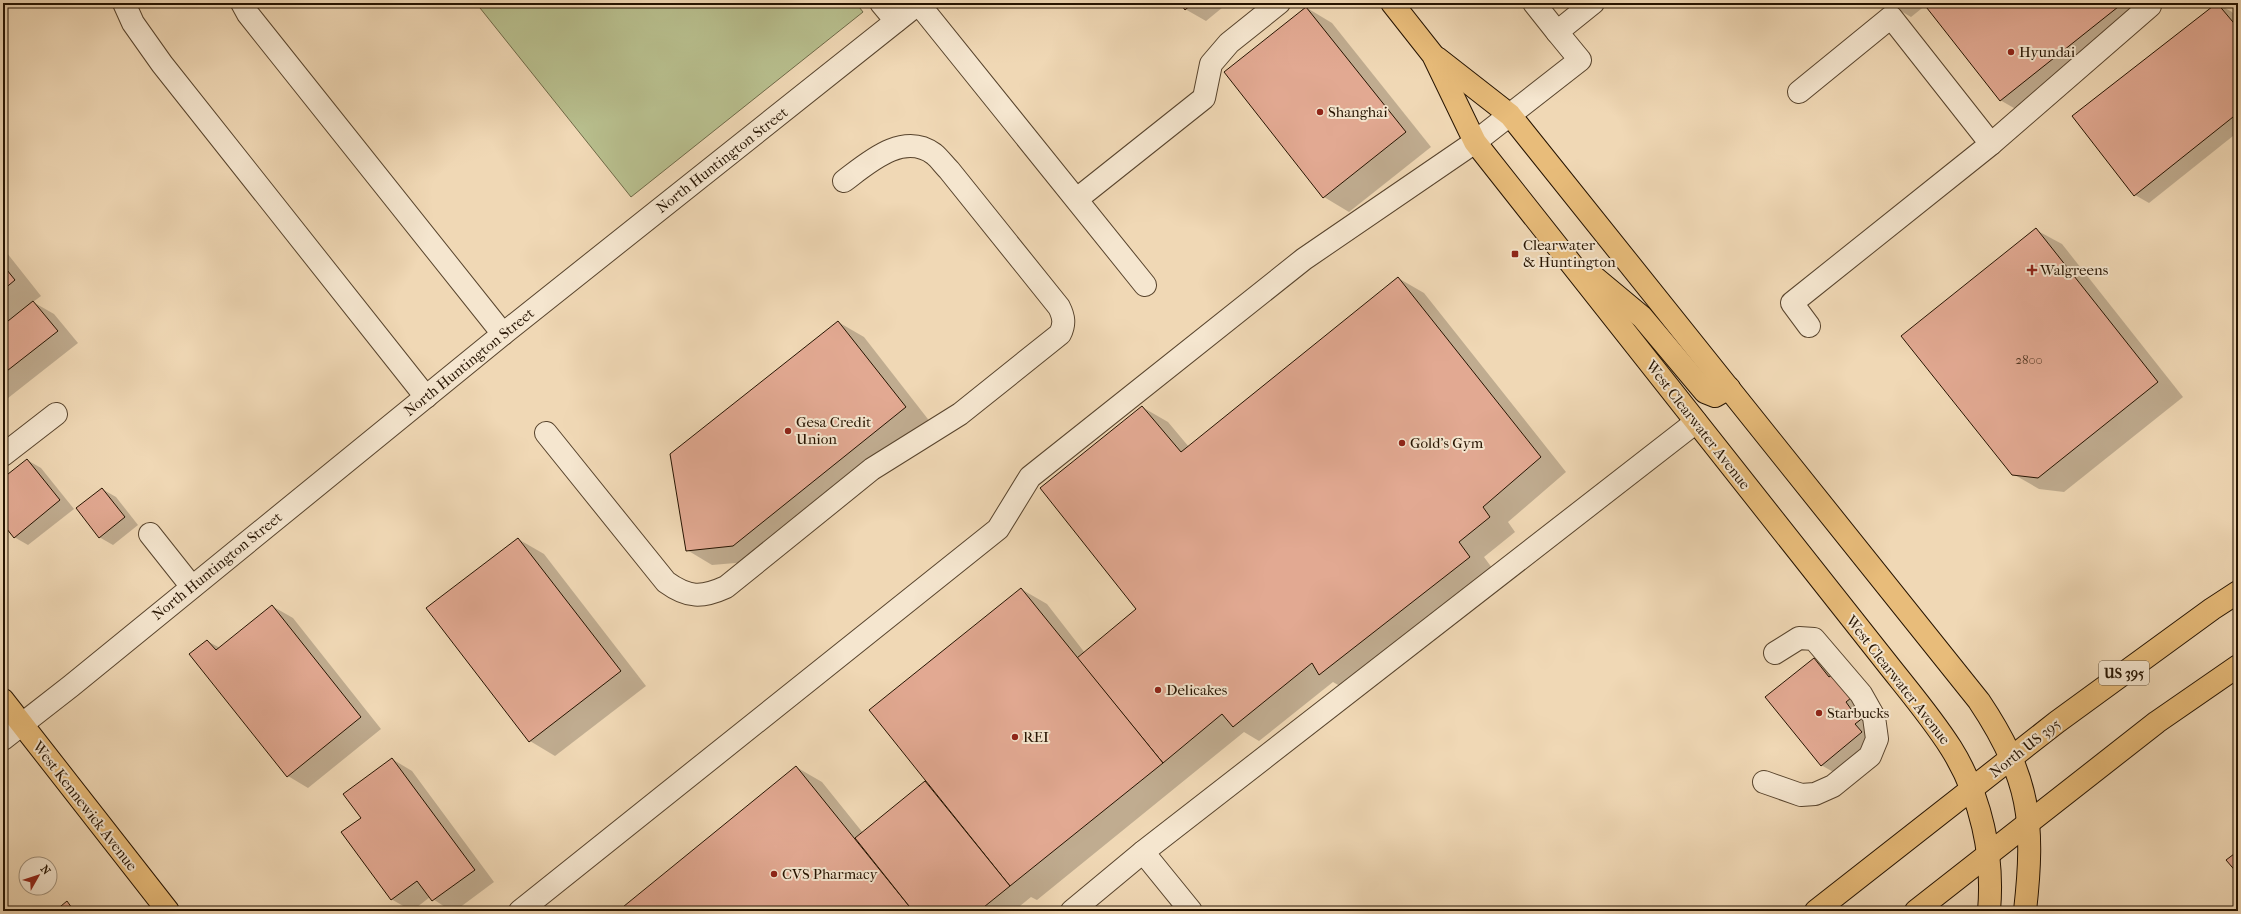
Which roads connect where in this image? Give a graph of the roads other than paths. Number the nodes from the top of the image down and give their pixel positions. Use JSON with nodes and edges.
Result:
{"nodes":[{"id":1,"x":124,"y":3,"type":"edge"},
{"id":2,"x":242,"y":3,"type":"edge"},
{"id":3,"x":882,"y":3,"type":"edge"},
{"id":4,"x":919,"y":3,"type":"edge"},
{"id":5,"x":1279,"y":3,"type":"edge"},
{"id":6,"x":1392,"y":3,"type":"edge"},
{"id":7,"x":1534,"y":3,"type":"edge"},
{"id":8,"x":1593,"y":3,"type":"edge"},
{"id":9,"x":2151,"y":4,"type":"edge"},
{"id":10,"x":896,"y":21,"type":"junction"},
{"id":11,"x":1557,"y":32,"type":"junction"},
{"id":12,"x":1433,"y":55,"type":"junction"},
{"id":13,"x":1799,"y":92,"type":"dead end"},
{"id":14,"x":1510,"y":115,"type":"junction"},
{"id":15,"x":1475,"y":142,"type":"junction"},
{"id":16,"x":1991,"y":144,"type":"junction"},
{"id":17,"x":844,"y":181,"type":"dead end"},
{"id":18,"x":1077,"y":199,"type":"junction"},
{"id":19,"x":1557,"y":247,"type":"junction"},
{"id":20,"x":1145,"y":284,"type":"dead end"},
{"id":21,"x":1809,"y":326,"type":"dead end"},
{"id":22,"x":503,"y":334,"type":"junction"},
{"id":23,"x":1729,"y":388,"type":"junction"},
{"id":24,"x":426,"y":396,"type":"junction"},
{"id":25,"x":56,"y":414,"type":"dead end"},
{"id":26,"x":1696,"y":422,"type":"junction"},
{"id":27,"x":546,"y":433,"type":"dead end"},
{"id":28,"x":3,"y":455,"type":"edge"},
{"id":29,"x":150,"y":534,"type":"dead end"},
{"id":30,"x":192,"y":587,"type":"junction"},
{"id":31,"x":2238,"y":592,"type":"edge"},
{"id":32,"x":1775,"y":653,"type":"dead end"},
{"id":33,"x":2238,"y":666,"type":"edge"},
{"id":34,"x":3,"y":700,"type":"edge"},
{"id":35,"x":21,"y":724,"type":"junction"},
{"id":36,"x":3,"y":739,"type":"edge"},
{"id":37,"x":2012,"y":757,"type":"junction"},
{"id":38,"x":1764,"y":782,"type":"dead end"},
{"id":39,"x":1971,"y":790,"type":"junction"},
{"id":40,"x":2030,"y":823,"type":"junction"},
{"id":41,"x":1143,"y":852,"type":"junction"},
{"id":42,"x":1989,"y":855,"type":"junction"},
{"id":43,"x":168,"y":911,"type":"edge"},
{"id":44,"x":520,"y":911,"type":"edge"},
{"id":45,"x":1072,"y":911,"type":"edge"},
{"id":46,"x":1191,"y":911,"type":"edge"},
{"id":47,"x":1816,"y":911,"type":"edge"},
{"id":48,"x":1916,"y":911,"type":"edge"},
{"id":49,"x":1989,"y":911,"type":"edge"},
{"id":50,"x":2025,"y":911,"type":"edge"}],
"edges":[{"from":1,"to":24,"type":"street"},
{"from":2,"to":22,"type":"street"},
{"from":3,"to":10,"type":"street"},
{"from":4,"to":10,"type":"street","name":"North Huntington Street"},
{"from":4,"to":18,"type":"street"},
{"from":5,"to":18,"type":"street"},
{"from":6,"to":12,"type":"main road","name":"West Clearwater Avenue"},
{"from":7,"to":11,"type":"street"},
{"from":8,"to":11,"type":"street"},
{"from":9,"to":16,"type":"street"},
{"from":10,"to":22,"type":"street","name":"North Huntington Street"},
{"from":11,"to":14,"type":"street"},
{"from":12,"to":14,"type":"main road","name":"West Clearwater Avenue"},
{"from":12,"to":15,"type":"main road","name":"West Clearwater Avenue"},
{"from":13,"to":16,"type":"street"},
{"from":14,"to":15,"type":"street"},
{"from":14,"to":23,"type":"main road","name":"West Clearwater Avenue"},
{"from":15,"to":19,"type":"main road","name":"West Clearwater Avenue"},
{"from":15,"to":44,"type":"street"},
{"from":16,"to":21,"type":"street"},
{"from":17,"to":27,"type":"street"},
{"from":18,"to":20,"type":"street"},
{"from":19,"to":23,"type":"main road"},
{"from":19,"to":26,"type":"main road","name":"West Clearwater Avenue"},
{"from":22,"to":24,"type":"street","name":"North Huntington Street"},
{"from":23,"to":37,"type":"main road","name":"West Clearwater Avenue"},
{"from":24,"to":30,"type":"street","name":"North Huntington Street"},
{"from":25,"to":28,"type":"street"},
{"from":26,"to":39,"type":"main road","name":"West Clearwater Avenue"},
{"from":26,"to":41,"type":"street"},
{"from":29,"to":30,"type":"street"},
{"from":30,"to":35,"type":"street","name":"North Huntington Street"},
{"from":31,"to":37,"type":"main road","name":"North US 395","number":"US 395"},
{"from":32,"to":38,"type":"street"},
{"from":33,"to":40,"type":"main road"},
{"from":34,"to":35,"type":"main road","name":"West Kennewick Avenue"},
{"from":35,"to":36,"type":"street","name":"North Huntington Street"},
{"from":35,"to":43,"type":"main road","name":"West Kennewick Avenue"},
{"from":37,"to":39,"type":"main road","name":"North US 395","number":"US 395"},
{"from":37,"to":40,"type":"main road","name":"West Clearwater Avenue"},
{"from":39,"to":42,"type":"main road","name":"West Clearwater Avenue"},
{"from":39,"to":47,"type":"main road","name":"North US 395","number":"US 395"},
{"from":40,"to":42,"type":"main road"},
{"from":40,"to":50,"type":"main road","name":"West Clearwater Avenue"},
{"from":41,"to":45,"type":"street"},
{"from":41,"to":46,"type":"street"},
{"from":42,"to":48,"type":"main road"},
{"from":42,"to":49,"type":"main road","name":"West Clearwater Avenue"}]}
